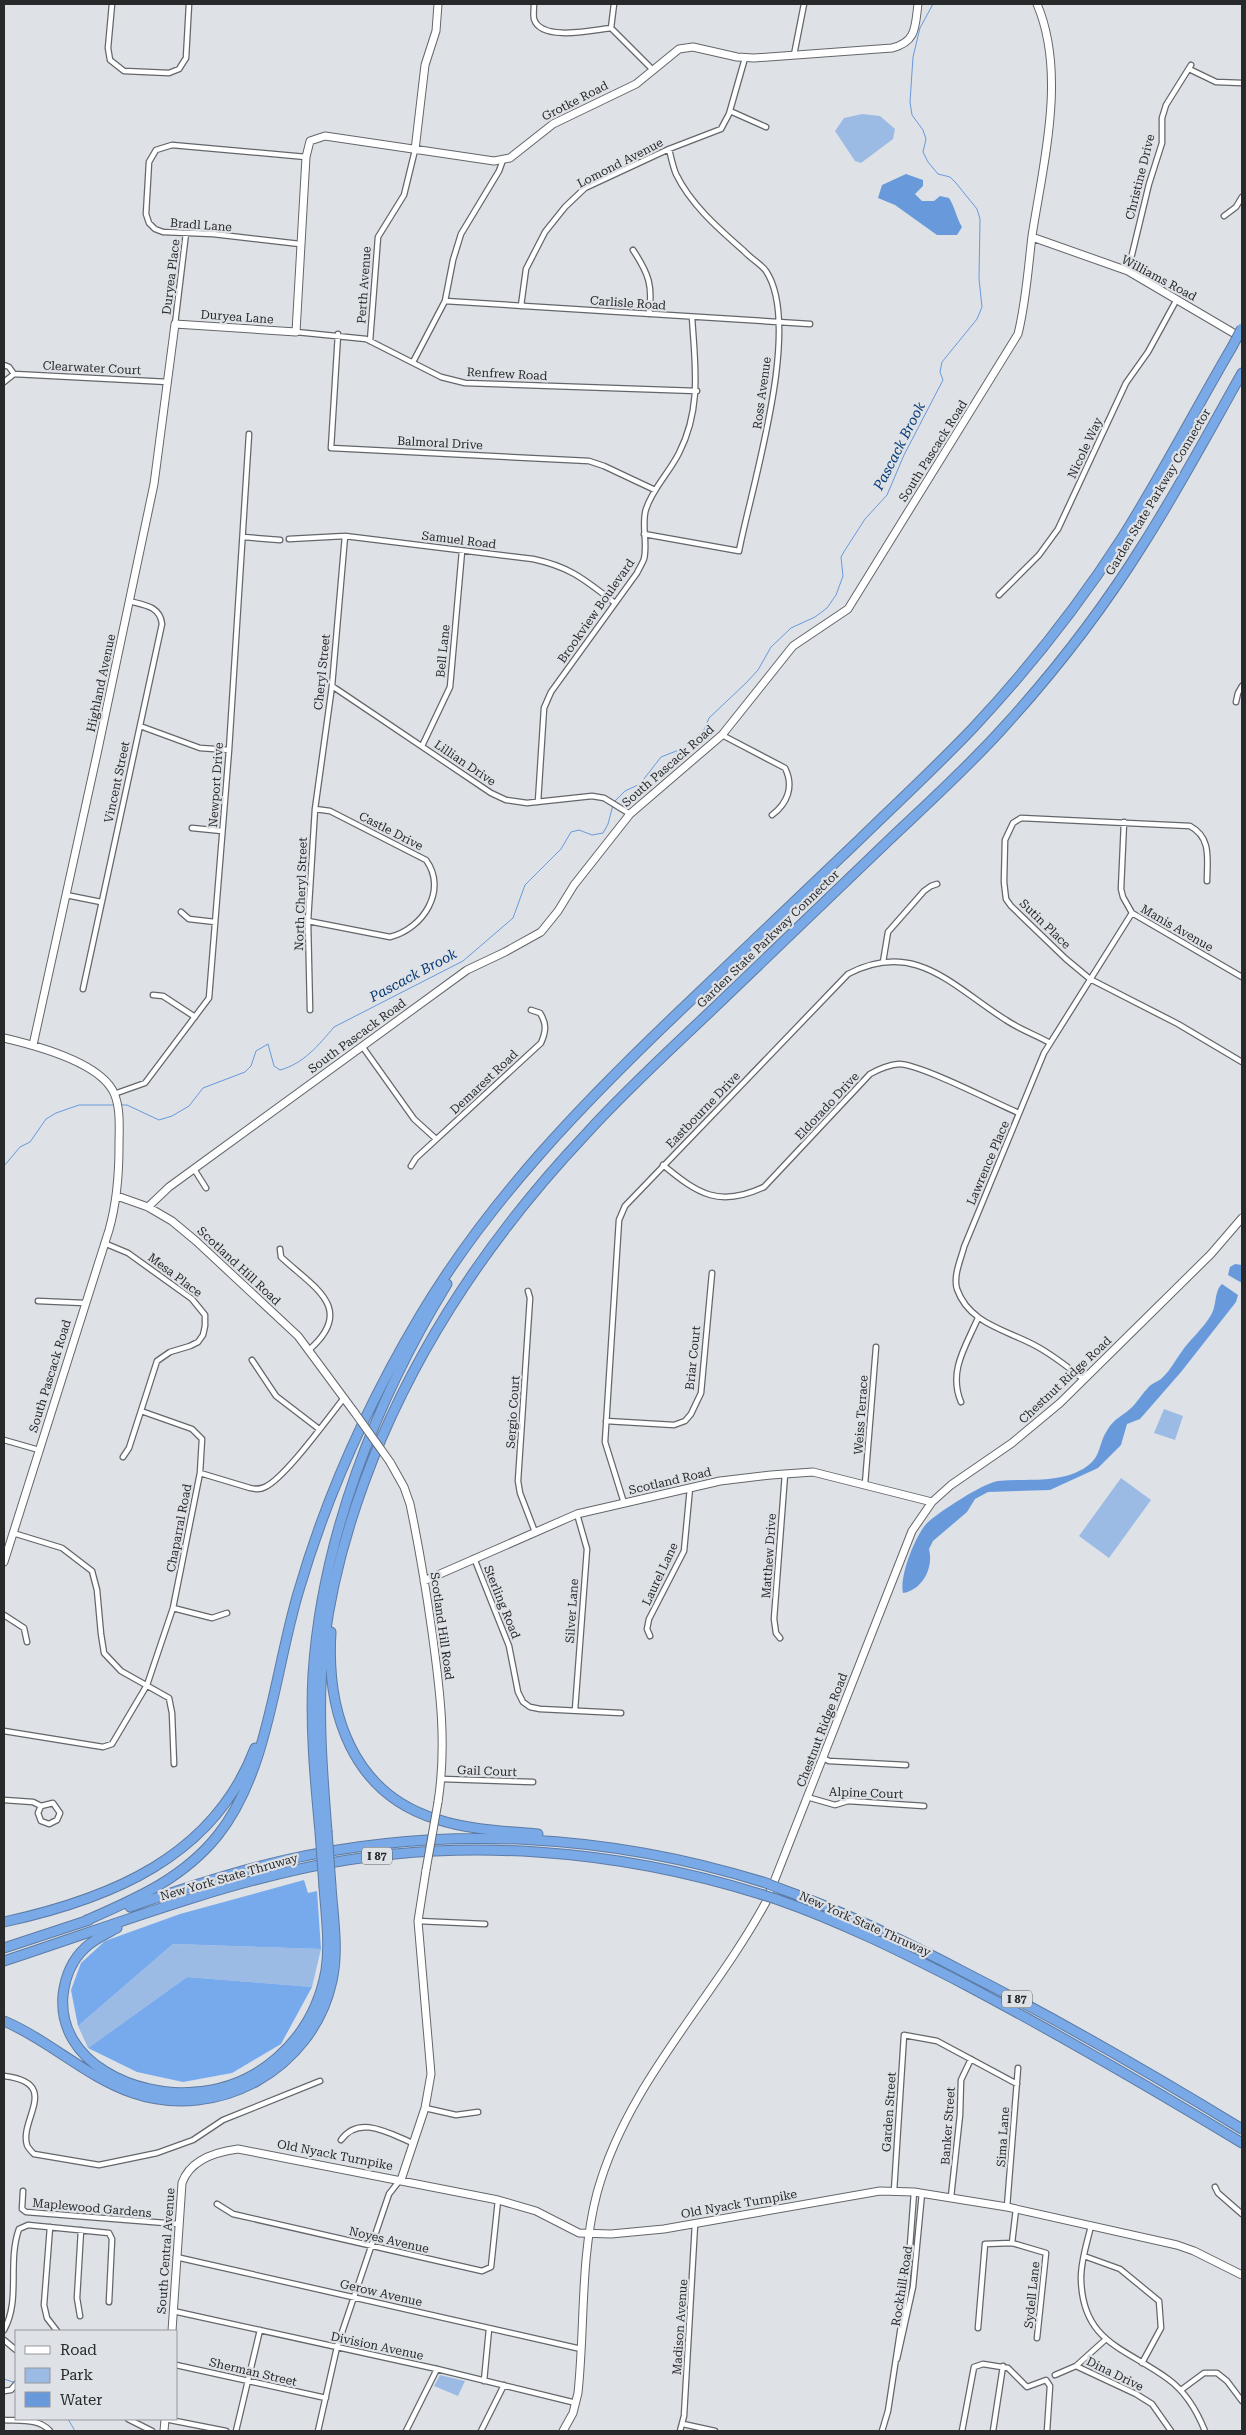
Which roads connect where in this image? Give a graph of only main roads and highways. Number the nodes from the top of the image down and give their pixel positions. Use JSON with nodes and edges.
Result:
{"nodes":[{"id":1,"x":1242,"y":328,"type":"edge"},
{"id":2,"x":1242,"y":373,"type":"edge"},
{"id":3,"x":494,"y":1208,"type":"junction"},
{"id":4,"x":344,"y":1542,"type":"junction"},
{"id":5,"x":269,"y":1708,"type":"junction"},
{"id":6,"x":323,"y":1831,"type":"junction"},
{"id":7,"x":599,"y":1846,"type":"junction"},
{"id":8,"x":327,"y":1887,"type":"junction"},
{"id":9,"x":137,"y":1917,"type":"junction"},
{"id":10,"x":85,"y":1921,"type":"junction"},
{"id":11,"x":4,"y":1922,"type":"edge"},
{"id":12,"x":4,"y":1948,"type":"edge"},
{"id":13,"x":4,"y":1961,"type":"edge"},
{"id":14,"x":4,"y":2021,"type":"edge"},
{"id":15,"x":1242,"y":2129,"type":"edge"},
{"id":16,"x":1242,"y":2143,"type":"edge"}],
"edges":[{"from":1,"to":3,"type":"highway","name":"Garden State Parkway Connector","bridge":true},
{"from":2,"to":4,"type":"highway","name":"Garden State Parkway Connector"},
{"from":3,"to":5,"type":"highway"},
{"from":3,"to":6,"type":"highway"},
{"from":4,"to":6,"type":"highway"},
{"from":4,"to":7,"type":"highway"},
{"from":5,"to":10,"type":"highway"},
{"from":5,"to":11,"type":"highway"},
{"from":6,"to":8,"type":"highway","bridge":true},
{"from":7,"to":10,"type":"highway","name":"New York State Thruway","number":"I 87"},
{"from":7,"to":15,"type":"highway","name":"New York State Thruway","number":"I 87","bridge":true},
{"from":8,"to":9,"type":"highway"},
{"from":8,"to":14,"type":"highway"},
{"from":9,"to":13,"type":"highway","name":"New York State Thruway","number":"I 87"},
{"from":9,"to":16,"type":"highway","name":"New York State Thruway","number":"I 87","bridge":true},
{"from":10,"to":12,"type":"highway","name":"New York State Thruway","number":"I 87"}]}
